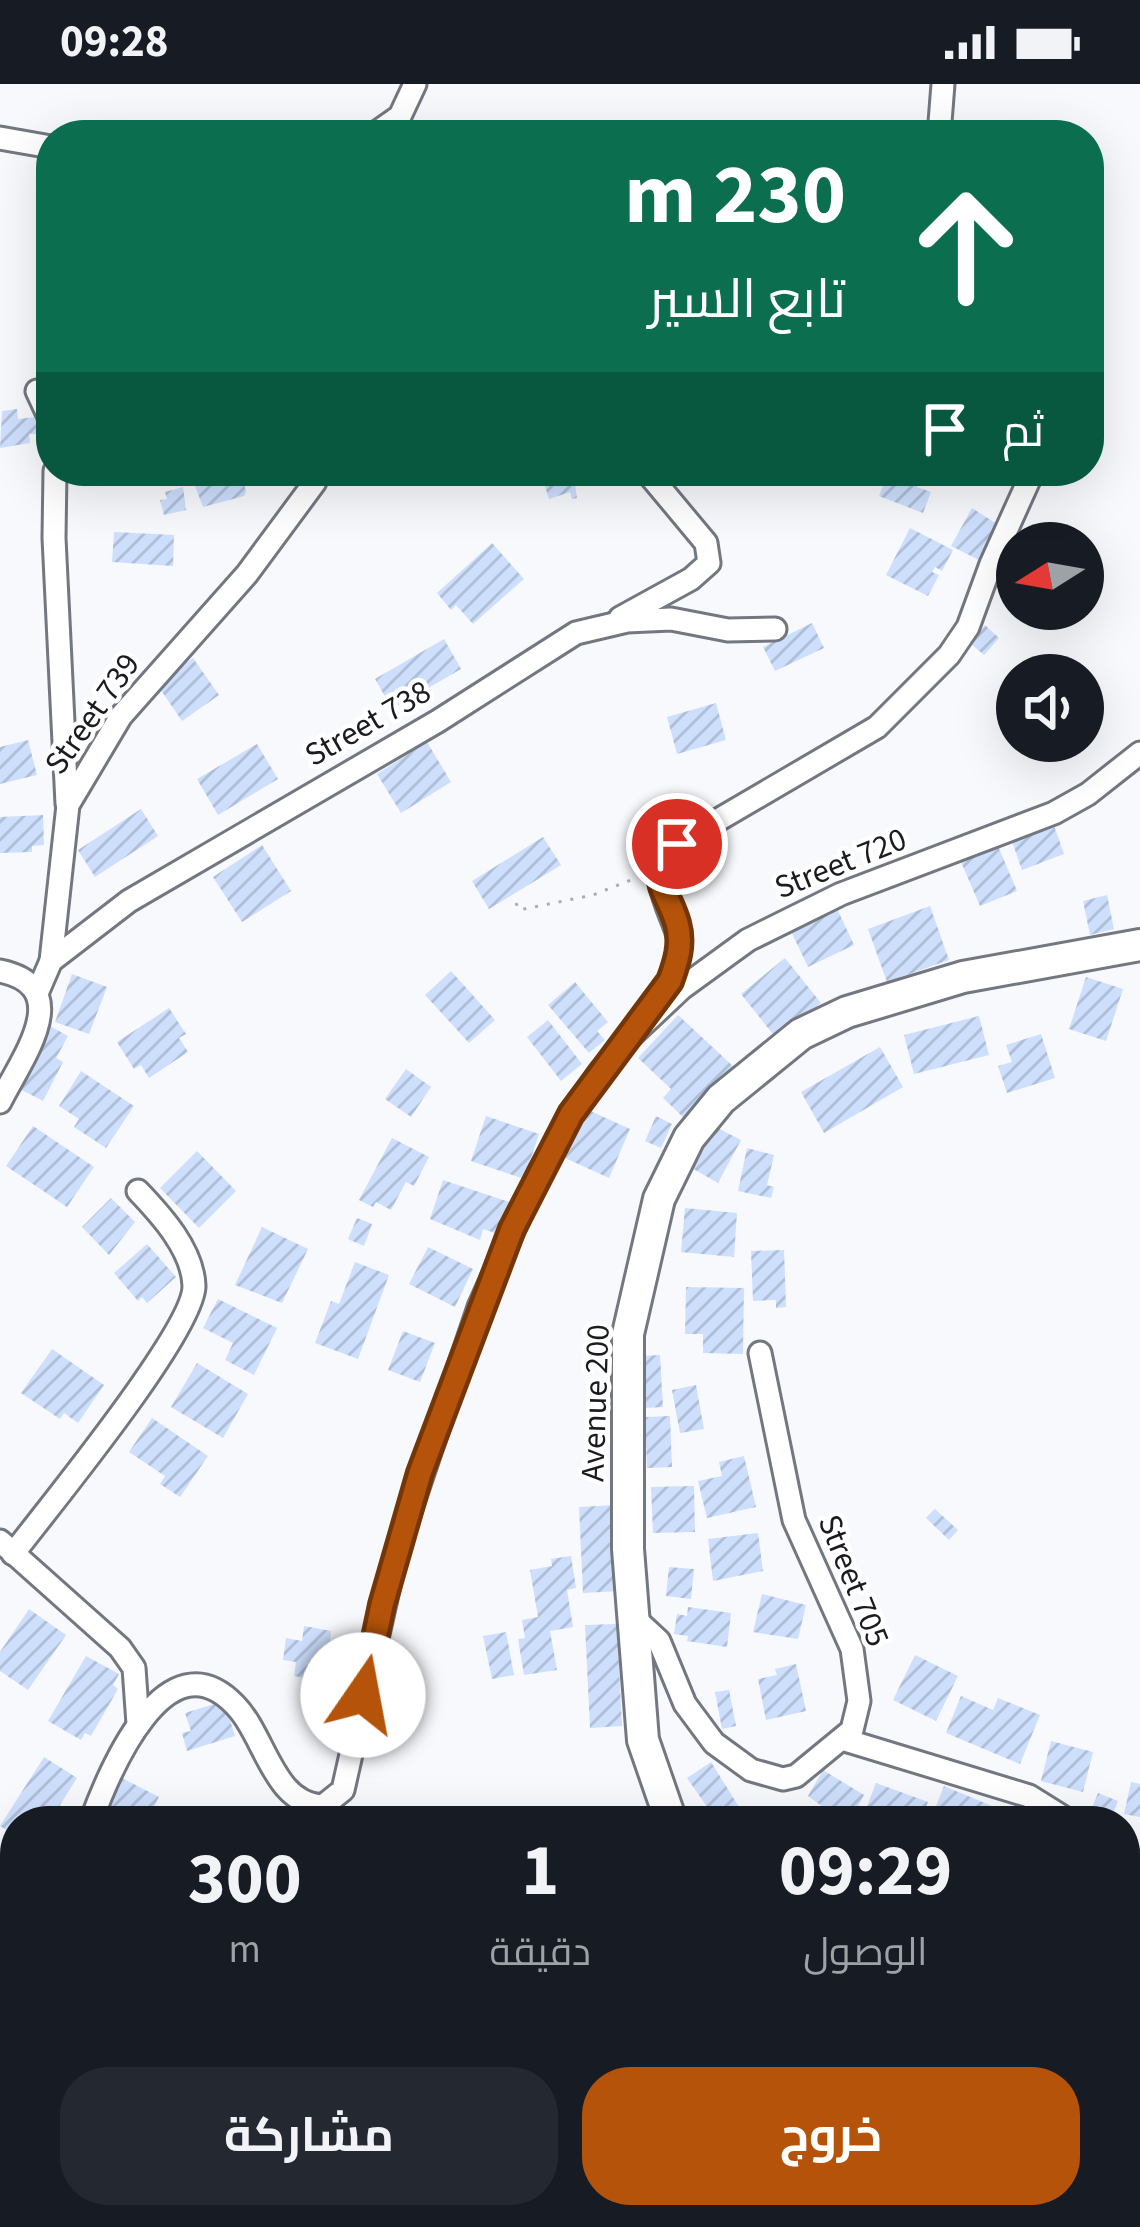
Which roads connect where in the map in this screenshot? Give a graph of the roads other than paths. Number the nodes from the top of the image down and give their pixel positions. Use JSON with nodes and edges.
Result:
{"nodes":[{"id":1,"x":416,"y":84,"type":"edge"},
{"id":2,"x":943,"y":84,"type":"edge"},
{"id":3,"x":394,"y":120,"type":"edge"},
{"id":4,"x":940,"y":120,"type":"edge"},
{"id":5,"x":0,"y":138,"type":"edge"},
{"id":6,"x":36,"y":145,"type":"edge"},
{"id":7,"x":55,"y":486,"type":"edge"},
{"id":8,"x":312,"y":486,"type":"edge"},
{"id":9,"x":658,"y":486,"type":"edge"},
{"id":10,"x":1026,"y":486,"type":"edge"},
{"id":11,"x":608,"y":624,"type":"junction"},
{"id":12,"x":775,"y":629,"type":"dead end"},
{"id":13,"x":1140,"y":753,"type":"edge"},
{"id":14,"x":68,"y":805,"type":"junction"},
{"id":15,"x":1140,"y":945,"type":"edge"},
{"id":16,"x":51,"y":961,"type":"junction"},
{"id":17,"x":0,"y":971,"type":"edge"},
{"id":18,"x":38,"y":992,"type":"junction"},
{"id":19,"x":632,"y":1035,"type":"junction"},
{"id":20,"x":0,"y":1102,"type":"edge"},
{"id":21,"x":138,"y":1191,"type":"dead end"},
{"id":22,"x":760,"y":1353,"type":"dead end"},
{"id":23,"x":7,"y":1547,"type":"edge"},
{"id":24,"x":632,"y":1616,"type":"junction"},
{"id":25,"x":138,"y":1725,"type":"junction"},
{"id":26,"x":845,"y":1740,"type":"junction"},
{"id":27,"x":97,"y":1806,"type":"edge"},
{"id":28,"x":665,"y":1806,"type":"edge"},
{"id":29,"x":1045,"y":1806,"type":"edge"}],
"edges":[{"from":1,"to":3,"type":"street"},
{"from":2,"to":4,"type":"street"},
{"from":5,"to":6,"type":"street"},
{"from":7,"to":14,"type":"street"},
{"from":8,"to":14,"type":"street","name":"Street 739"},
{"from":9,"to":11,"type":"street"},
{"from":10,"to":19,"type":"street"},
{"from":11,"to":12,"type":"street","name":"Street 738"},
{"from":11,"to":16,"type":"street","name":"Street 738"},
{"from":13,"to":19,"type":"street","name":"Street 720"},
{"from":14,"to":16,"type":"street","name":"Street 739"},
{"from":15,"to":24,"type":"main road","name":"Avenue 200"},
{"from":16,"to":18,"type":"street","name":"Street 738"},
{"from":17,"to":18,"type":"street"},
{"from":18,"to":20,"type":"street","name":"Street 738"},
{"from":19,"to":25,"type":"street","name":"Street 720"},
{"from":21,"to":23,"type":"street"},
{"from":22,"to":26,"type":"street","name":"Street 705"},
{"from":23,"to":25,"type":"street"},
{"from":24,"to":26,"type":"street"},
{"from":24,"to":28,"type":"main road","name":"Avenue 200"},
{"from":25,"to":27,"type":"street","name":"Street 720"},
{"from":26,"to":29,"type":"street"}]}
